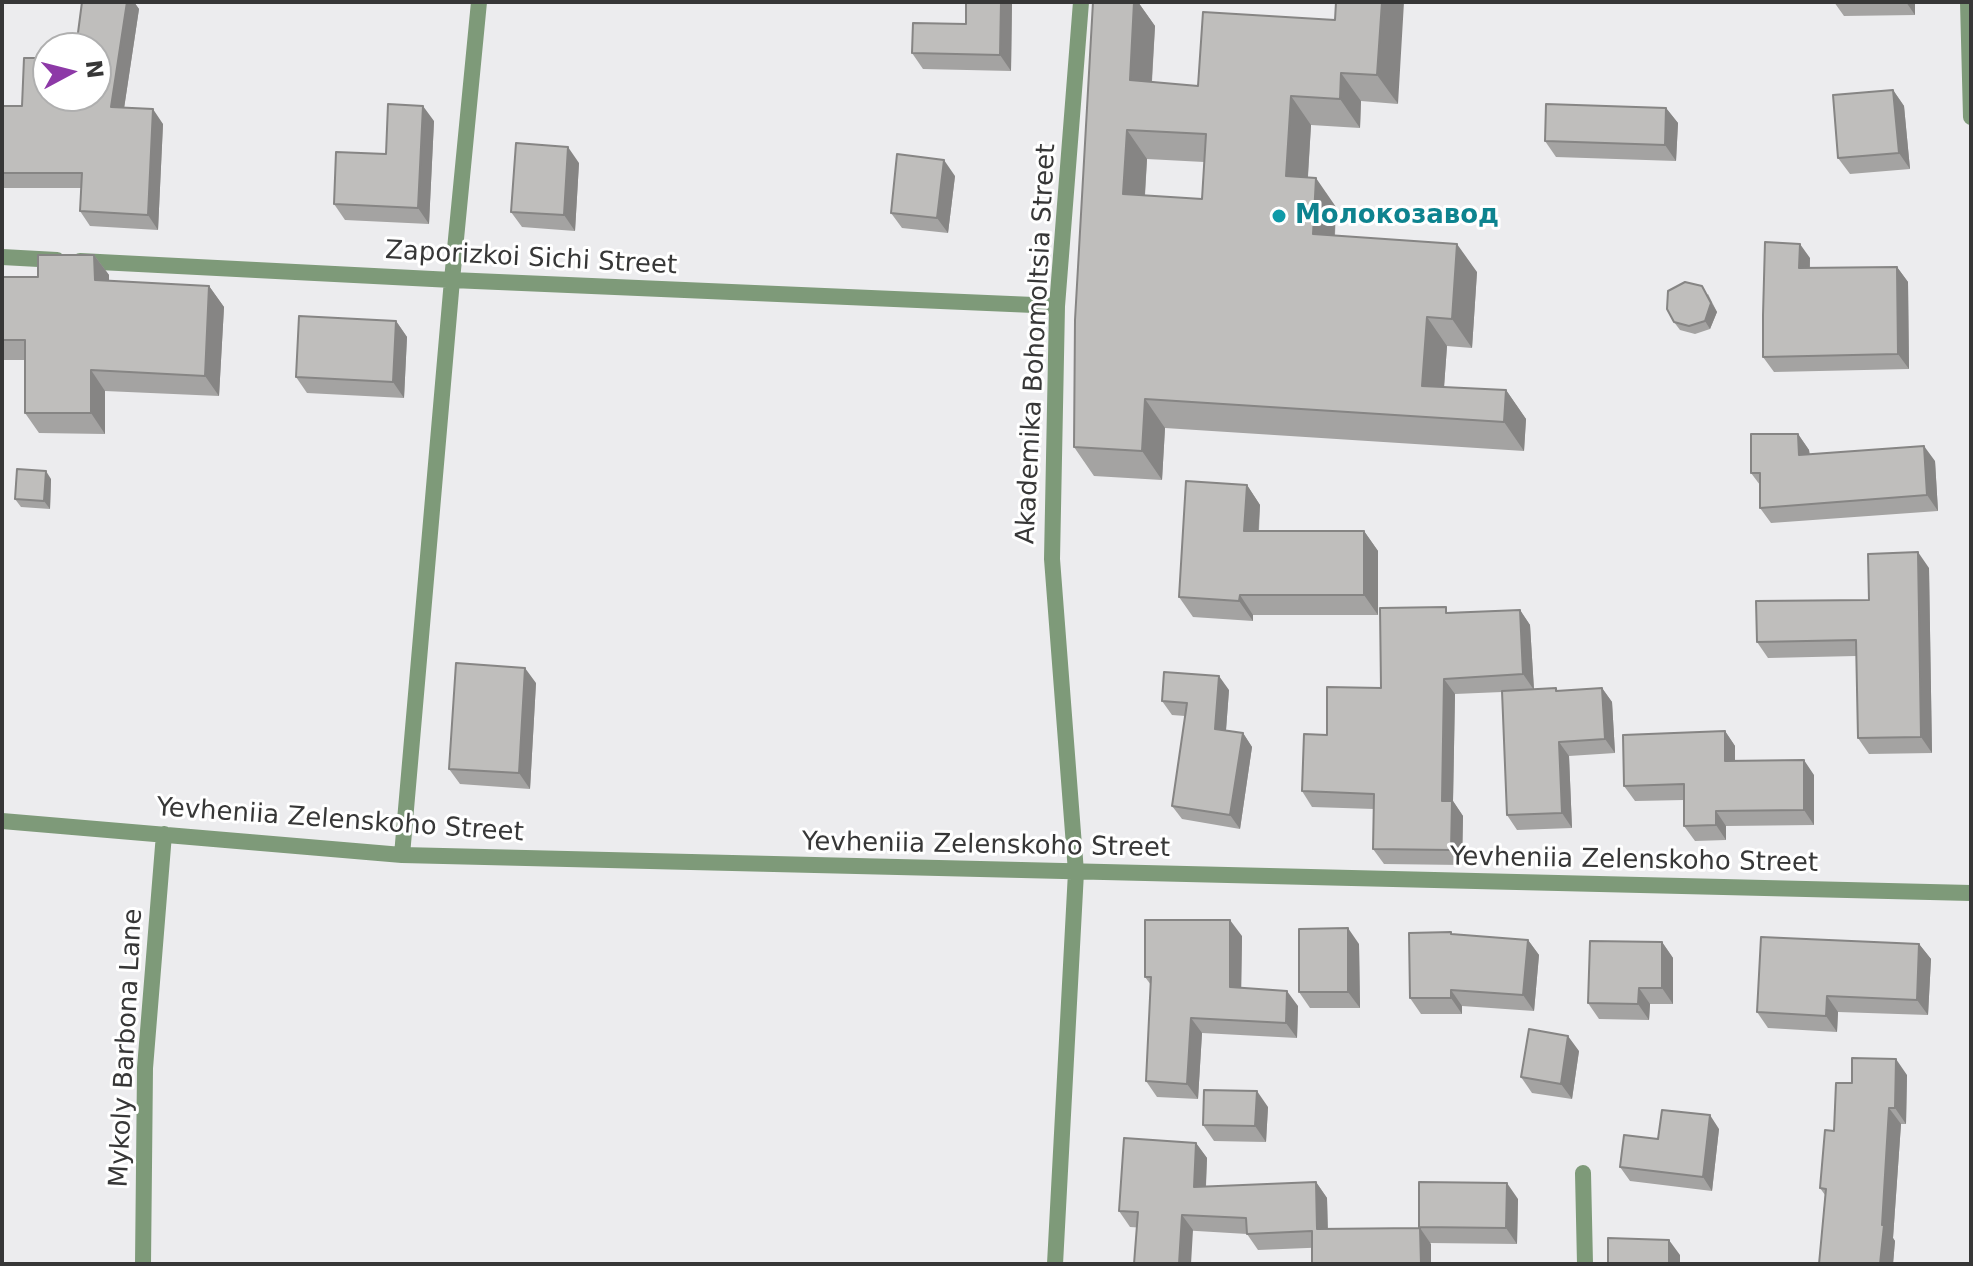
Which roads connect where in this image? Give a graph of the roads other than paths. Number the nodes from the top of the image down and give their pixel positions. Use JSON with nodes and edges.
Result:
{"nodes":[{"id":1,"x":479,"y":2,"type":"edge"},
{"id":2,"x":1081,"y":2,"type":"edge"},
{"id":3,"x":1968,"y":2,"type":"edge"},
{"id":4,"x":1971,"y":117,"type":"edge"},
{"id":5,"x":2,"y":257,"type":"edge"},
{"id":6,"x":452,"y":280,"type":"junction"},
{"id":7,"x":1057,"y":306,"type":"junction"},
{"id":8,"x":2,"y":821,"type":"edge"},
{"id":9,"x":164,"y":834,"type":"junction"},
{"id":10,"x":402,"y":855,"type":"junction"},
{"id":11,"x":1076,"y":872,"type":"junction"},
{"id":12,"x":1971,"y":893,"type":"edge"},
{"id":13,"x":1583,"y":1173,"type":"dead end"},
{"id":14,"x":143,"y":1264,"type":"edge"},
{"id":15,"x":1055,"y":1264,"type":"edge"},
{"id":16,"x":1585,"y":1264,"type":"edge"}],
"edges":[{"from":1,"to":6,"type":"street"},
{"from":2,"to":7,"type":"street","name":"Akademika Bohomoltsia Street"},
{"from":3,"to":4,"type":"street"},
{"from":5,"to":6,"type":"street","name":"Zaporizkoi Sichi Street"},
{"from":6,"to":7,"type":"street","name":"Zaporizkoi Sichi Street"},
{"from":6,"to":10,"type":"street"},
{"from":7,"to":11,"type":"street","name":"Akademika Bohomoltsia Street"},
{"from":8,"to":9,"type":"street","name":"Yevheniia Zelenskoho Street"},
{"from":9,"to":10,"type":"street","name":"Yevheniia Zelenskoho Street"},
{"from":9,"to":14,"type":"street","name":"Mykoly Barbona Lane"},
{"from":10,"to":11,"type":"street","name":"Yevheniia Zelenskoho Street"},
{"from":11,"to":12,"type":"street","name":"Yevheniia Zelenskoho Street"},
{"from":11,"to":15,"type":"street","name":"Akademika Bohomoltsia Street"},
{"from":13,"to":16,"type":"street"}]}
